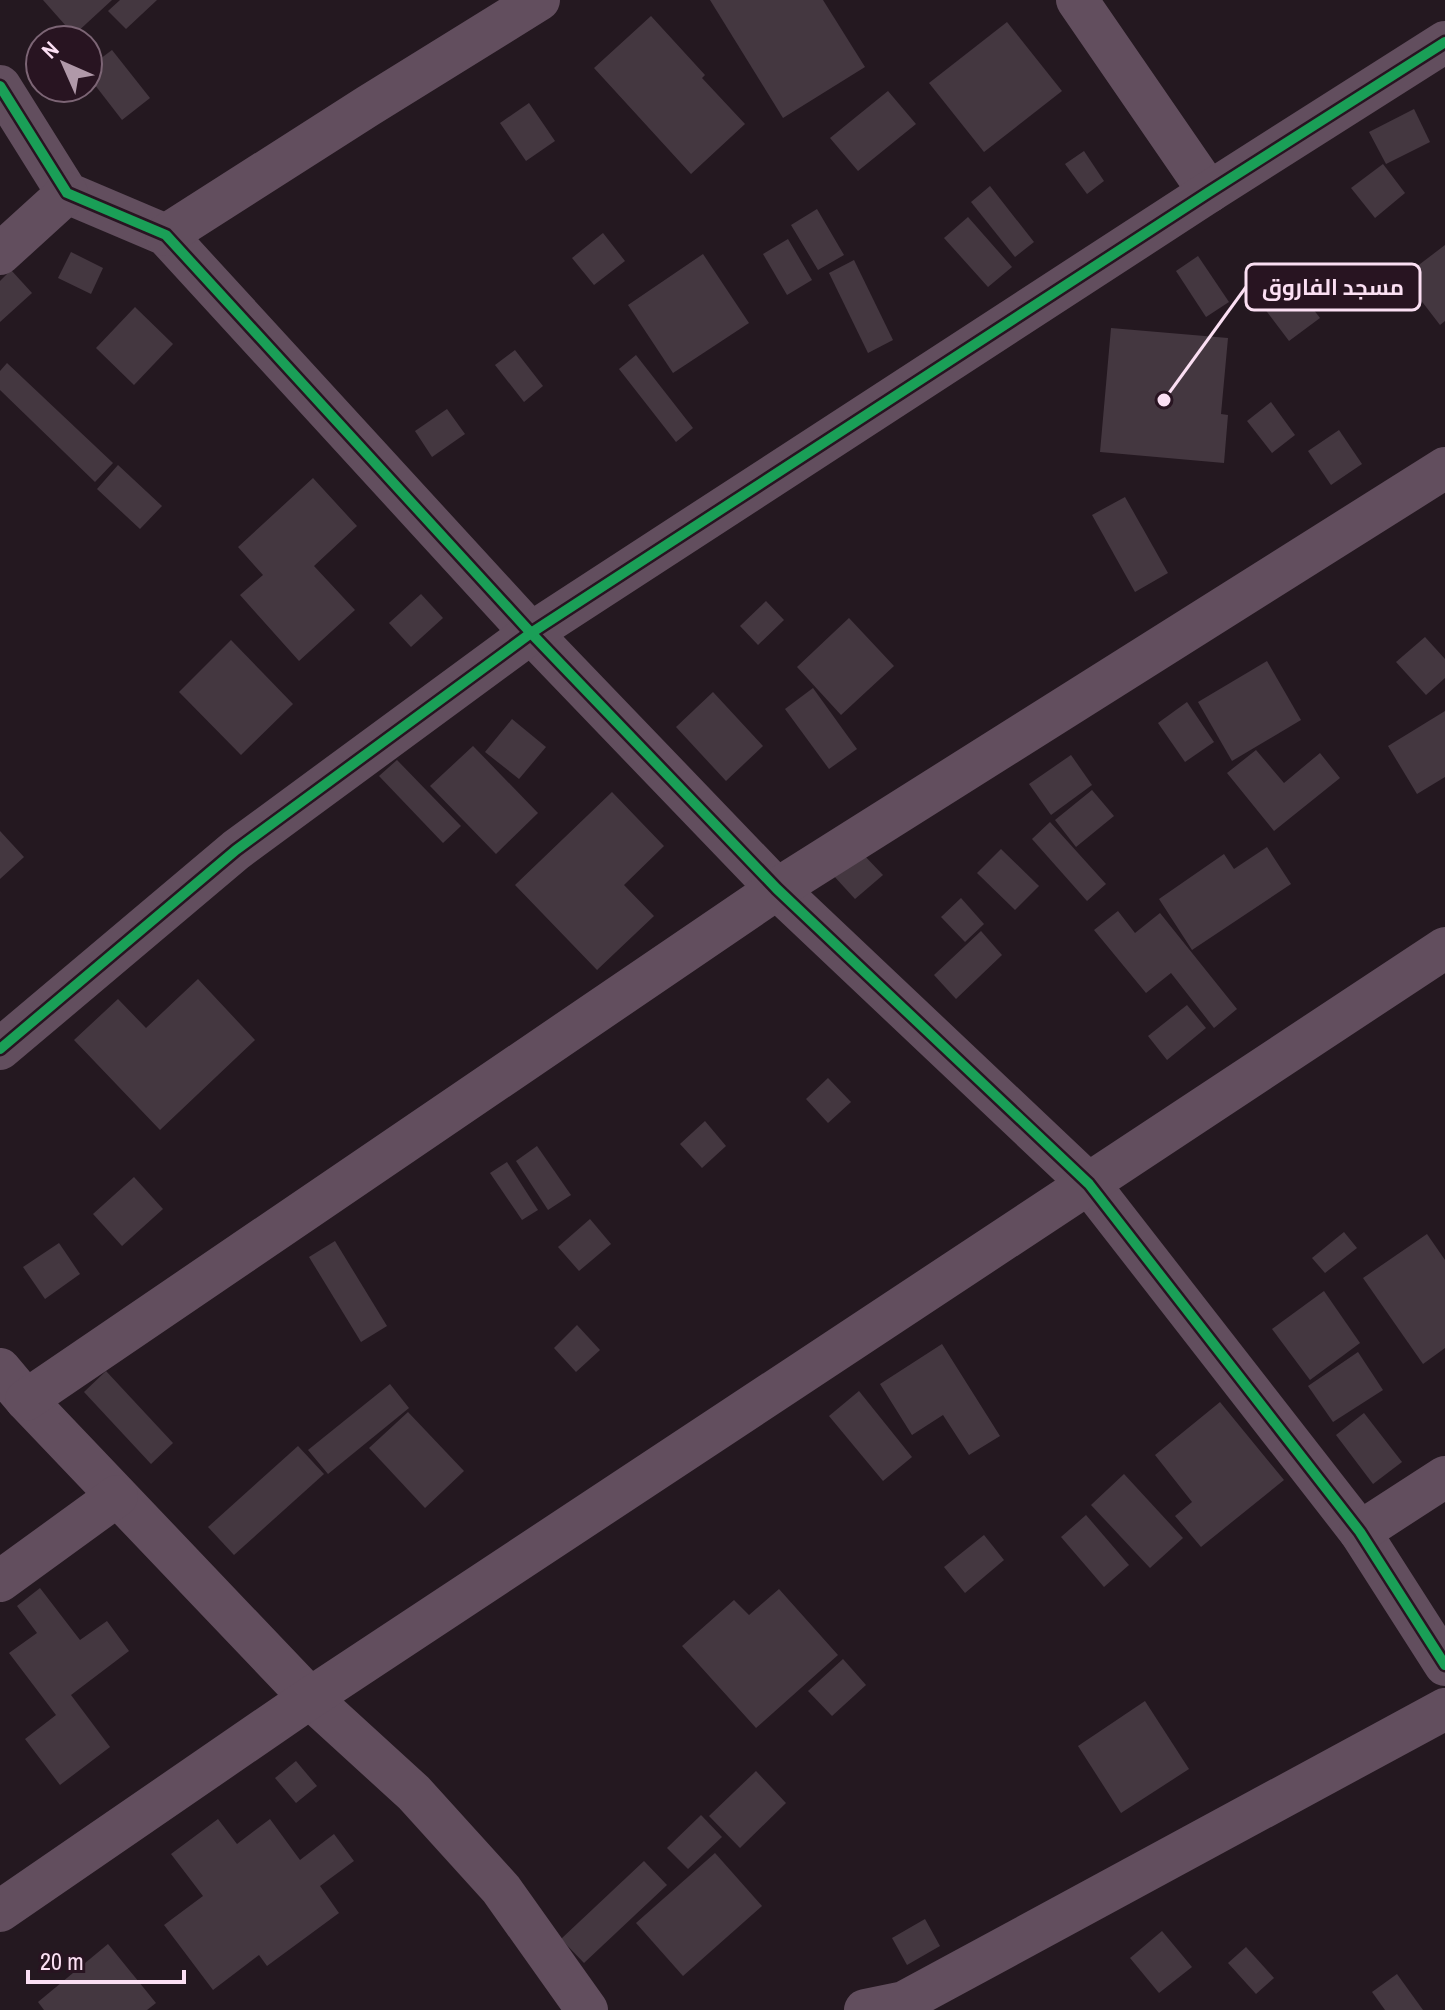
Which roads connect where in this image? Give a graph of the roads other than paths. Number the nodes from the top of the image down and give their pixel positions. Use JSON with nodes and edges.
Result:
{"nodes":[{"id":1,"x":539,"y":0,"type":"edge"},
{"id":2,"x":1077,"y":0,"type":"edge"},
{"id":3,"x":1445,"y":42,"type":"edge"},
{"id":4,"x":0,"y":86,"type":"edge"},
{"id":5,"x":1209,"y":192,"type":"junction"},
{"id":6,"x":67,"y":193,"type":"junction"},
{"id":7,"x":166,"y":235,"type":"junction"},
{"id":8,"x":0,"y":254,"type":"edge"},
{"id":9,"x":1445,"y":468,"type":"edge"},
{"id":10,"x":531,"y":633,"type":"junction"},
{"id":11,"x":777,"y":889,"type":"junction"},
{"id":12,"x":1445,"y":948,"type":"edge"},
{"id":13,"x":0,"y":1049,"type":"edge"},
{"id":14,"x":1089,"y":1184,"type":"junction"},
{"id":15,"x":0,"y":1369,"type":"edge"},
{"id":16,"x":26,"y":1400,"type":"junction"},
{"id":17,"x":1445,"y":1477,"type":"edge"},
{"id":18,"x":117,"y":1496,"type":"junction"},
{"id":19,"x":1360,"y":1532,"type":"junction"},
{"id":20,"x":0,"y":1581,"type":"edge"},
{"id":21,"x":1445,"y":1665,"type":"edge"},
{"id":22,"x":310,"y":1698,"type":"junction"},
{"id":23,"x":1445,"y":1709,"type":"edge"},
{"id":24,"x":0,"y":1911,"type":"edge"},
{"id":25,"x":893,"y":2007,"type":"edge"},
{"id":26,"x":587,"y":2010,"type":"edge"}],
"edges":[{"from":1,"to":7,"type":"street"},
{"from":2,"to":5,"type":"street"},
{"from":3,"to":5,"type":"street"},
{"from":4,"to":6,"type":"street"},
{"from":5,"to":10,"type":"street"},
{"from":6,"to":7,"type":"street"},
{"from":6,"to":8,"type":"street"},
{"from":7,"to":10,"type":"street"},
{"from":9,"to":11,"type":"street"},
{"from":10,"to":11,"type":"street"},
{"from":10,"to":13,"type":"street"},
{"from":11,"to":14,"type":"street"},
{"from":11,"to":16,"type":"street"},
{"from":12,"to":14,"type":"street"},
{"from":14,"to":19,"type":"street"},
{"from":14,"to":22,"type":"street"},
{"from":15,"to":16,"type":"street"},
{"from":16,"to":18,"type":"street"},
{"from":17,"to":19,"type":"street"},
{"from":18,"to":20,"type":"street"},
{"from":18,"to":22,"type":"street"},
{"from":19,"to":21,"type":"street"},
{"from":22,"to":24,"type":"street"},
{"from":22,"to":26,"type":"street"},
{"from":23,"to":25,"type":"street"}]}
